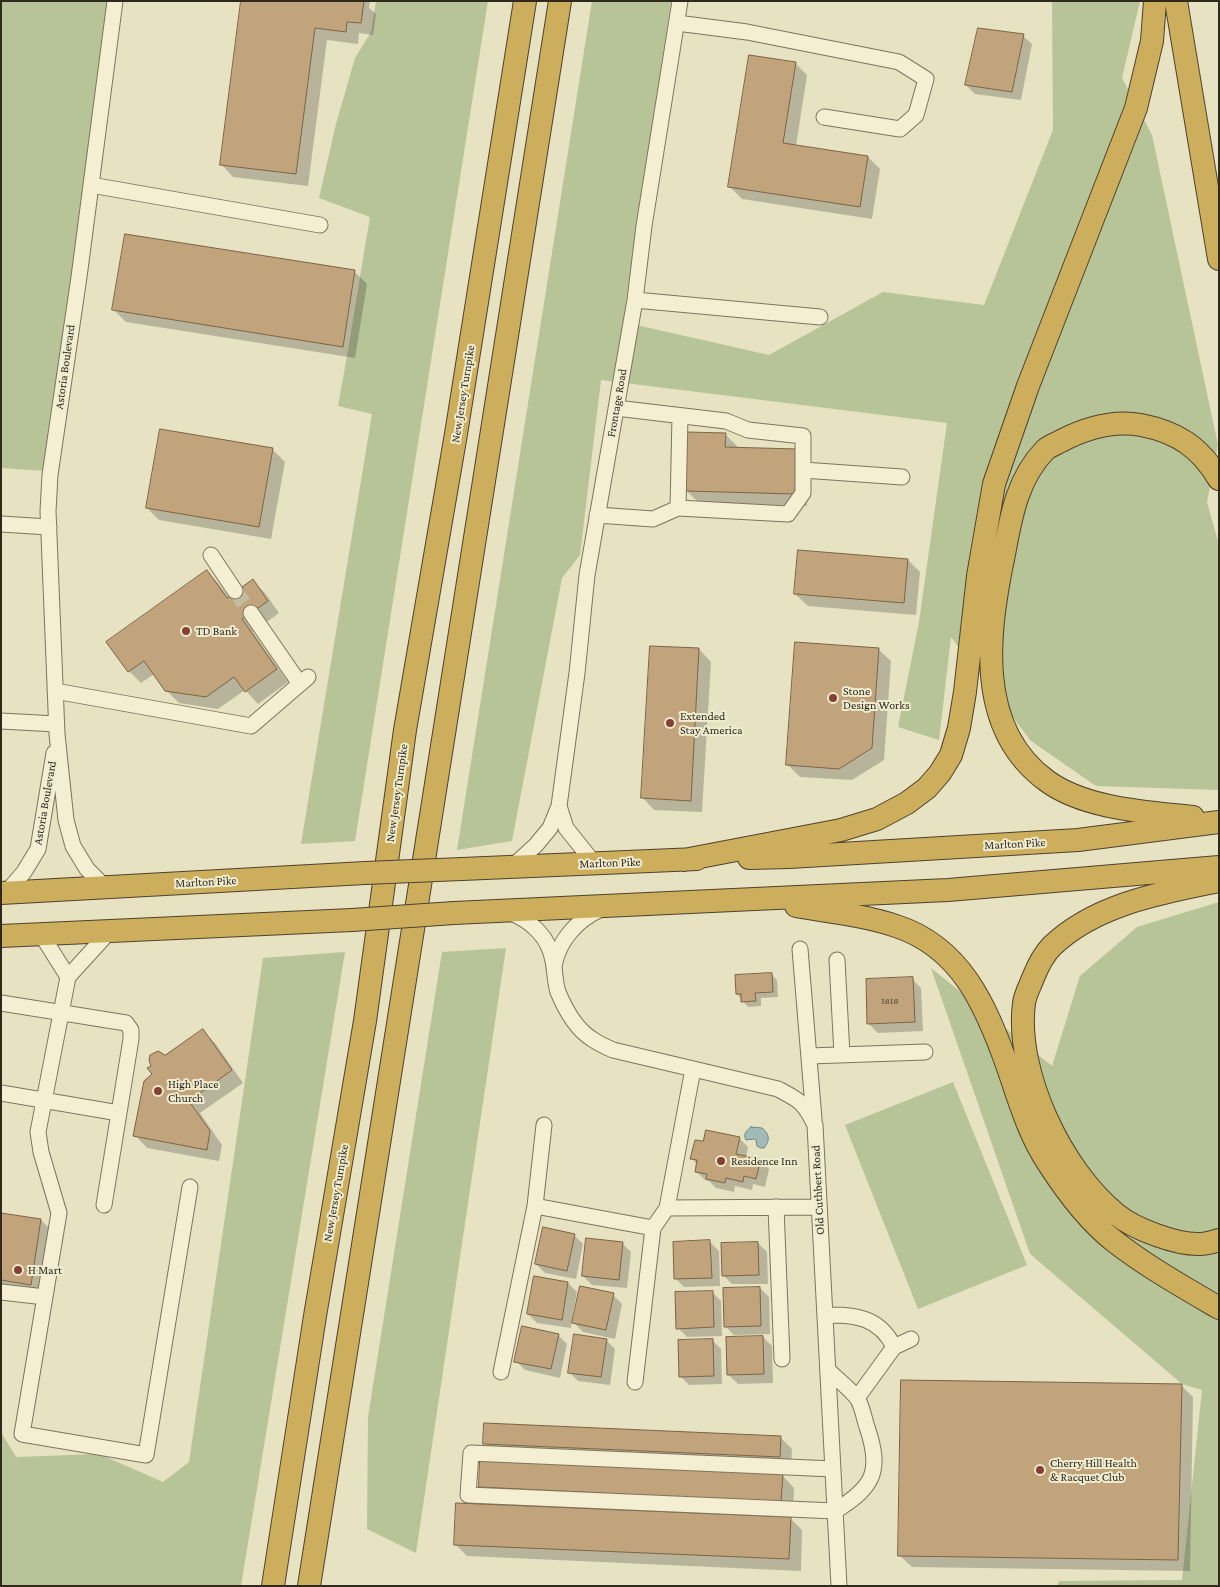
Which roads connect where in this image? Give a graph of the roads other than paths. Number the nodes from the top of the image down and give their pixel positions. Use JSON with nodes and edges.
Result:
{"nodes":[{"id":1,"x":115,"y":1,"type":"edge"},
{"id":2,"x":526,"y":1,"type":"edge"},
{"id":3,"x":560,"y":1,"type":"edge"},
{"id":4,"x":680,"y":1,"type":"edge"},
{"id":5,"x":1155,"y":1,"type":"edge"},
{"id":6,"x":1176,"y":1,"type":"edge"},
{"id":7,"x":677,"y":23,"type":"junction"},
{"id":8,"x":824,"y":117,"type":"dead end"},
{"id":9,"x":91,"y":185,"type":"junction"},
{"id":10,"x":320,"y":225,"type":"dead end"},
{"id":11,"x":1219,"y":259,"type":"edge"},
{"id":12,"x":635,"y":300,"type":"junction"},
{"id":13,"x":820,"y":318,"type":"dead end"},
{"id":14,"x":616,"y":408,"type":"junction"},
{"id":15,"x":680,"y":416,"type":"junction"},
{"id":16,"x":803,"y":470,"type":"junction"},
{"id":17,"x":902,"y":477,"type":"dead end"},
{"id":18,"x":1219,"y":479,"type":"edge"},
{"id":19,"x":678,"y":508,"type":"junction"},
{"id":20,"x":597,"y":515,"type":"junction"},
{"id":21,"x":1,"y":524,"type":"edge"},
{"id":22,"x":49,"y":527,"type":"junction"},
{"id":23,"x":211,"y":555,"type":"dead end"},
{"id":24,"x":235,"y":591,"type":"tunnel mouth"},
{"id":25,"x":251,"y":613,"type":"tunnel mouth"},
{"id":26,"x":55,"y":691,"type":"junction"},
{"id":27,"x":1,"y":721,"type":"edge"},
{"id":28,"x":57,"y":729,"type":"junction"},
{"id":29,"x":559,"y":806,"type":"junction"},
{"id":30,"x":1219,"y":821,"type":"edge"},
{"id":31,"x":684,"y":860,"type":"junction"},
{"id":32,"x":594,"y":863,"type":"junction"},
{"id":33,"x":512,"y":867,"type":"junction"},
{"id":34,"x":1219,"y":867,"type":"edge"},
{"id":35,"x":1219,"y":881,"type":"edge"},
{"id":36,"x":106,"y":888,"type":"junction"},
{"id":37,"x":4,"y":893,"type":"edge"},
{"id":38,"x":758,"y":898,"type":"junction"},
{"id":39,"x":619,"y":905,"type":"junction"},
{"id":40,"x":499,"y":910,"type":"junction"},
{"id":41,"x":110,"y":931,"type":"junction"},
{"id":42,"x":41,"y":934,"type":"junction"},
{"id":43,"x":1,"y":936,"type":"edge"},
{"id":44,"x":800,"y":949,"type":"dead end"},
{"id":45,"x":837,"y":960,"type":"dead end"},
{"id":46,"x":554,"y":968,"type":"junction"},
{"id":47,"x":68,"y":977,"type":"junction"},
{"id":48,"x":1,"y":1003,"type":"edge"},
{"id":49,"x":62,"y":1013,"type":"junction"},
{"id":50,"x":925,"y":1052,"type":"dead end"},
{"id":51,"x":842,"y":1055,"type":"junction"},
{"id":52,"x":809,"y":1056,"type":"junction"},
{"id":53,"x":693,"y":1069,"type":"junction"},
{"id":54,"x":1,"y":1093,"type":"edge"},
{"id":55,"x":44,"y":1100,"type":"junction"},
{"id":56,"x":119,"y":1112,"type":"junction"},
{"id":57,"x":544,"y":1125,"type":"dead end"},
{"id":58,"x":815,"y":1125,"type":"junction"},
{"id":59,"x":190,"y":1187,"type":"dead end"},
{"id":60,"x":104,"y":1205,"type":"dead end"},
{"id":61,"x":534,"y":1206,"type":"junction"},
{"id":62,"x":776,"y":1207,"type":"junction"},
{"id":63,"x":819,"y":1207,"type":"junction"},
{"id":64,"x":667,"y":1208,"type":"junction"},
{"id":65,"x":653,"y":1228,"type":"junction"},
{"id":66,"x":1219,"y":1240,"type":"edge"},
{"id":67,"x":1,"y":1292,"type":"edge"},
{"id":68,"x":45,"y":1298,"type":"junction"},
{"id":69,"x":1219,"y":1308,"type":"edge"},
{"id":70,"x":825,"y":1314,"type":"junction"},
{"id":71,"x":911,"y":1339,"type":"dead end"},
{"id":72,"x":894,"y":1347,"type":"junction"},
{"id":73,"x":782,"y":1359,"type":"dead end"},
{"id":74,"x":828,"y":1370,"type":"junction"},
{"id":75,"x":501,"y":1372,"type":"dead end"},
{"id":76,"x":635,"y":1382,"type":"dead end"},
{"id":77,"x":858,"y":1398,"type":"junction"},
{"id":78,"x":833,"y":1469,"type":"junction"},
{"id":79,"x":835,"y":1511,"type":"junction"},
{"id":80,"x":273,"y":1586,"type":"edge"},
{"id":81,"x":309,"y":1586,"type":"edge"},
{"id":82,"x":839,"y":1586,"type":"edge"}],
"edges":[{"from":1,"to":9,"type":"street","name":"Astoria Boulevard"},
{"from":2,"to":80,"type":"highway","name":"New Jersey Turnpike"},
{"from":3,"to":81,"type":"highway"},
{"from":4,"to":7,"type":"street","name":"Frontage Road"},
{"from":5,"to":31,"type":"highway"},
{"from":6,"to":11,"type":"highway"},
{"from":7,"to":8,"type":"street"},
{"from":7,"to":12,"type":"street","name":"Frontage Road"},
{"from":9,"to":10,"type":"street"},
{"from":9,"to":22,"type":"street","name":"Astoria Boulevard"},
{"from":12,"to":13,"type":"street"},
{"from":12,"to":14,"type":"street","name":"Frontage Road"},
{"from":14,"to":15,"type":"street"},
{"from":14,"to":20,"type":"street","name":"Frontage Road"},
{"from":15,"to":16,"type":"street"},
{"from":15,"to":19,"type":"street"},
{"from":16,"to":17,"type":"street"},
{"from":16,"to":19,"type":"street"},
{"from":18,"to":30,"type":"highway"},
{"from":19,"to":20,"type":"street"},
{"from":20,"to":29,"type":"street","name":"Frontage Road"},
{"from":21,"to":22,"type":"street"},
{"from":22,"to":26,"type":"street","name":"Astoria Boulevard"},
{"from":23,"to":24,"type":"street"},
{"from":25,"to":26,"type":"street"},
{"from":26,"to":28,"type":"street","name":"Astoria Boulevard"},
{"from":27,"to":28,"type":"street"},
{"from":28,"to":36,"type":"street","name":"Astoria Boulevard"},
{"from":28,"to":37,"type":"street","name":"Astoria Boulevard"},
{"from":29,"to":32,"type":"street","name":"Frontage Road"},
{"from":29,"to":33,"type":"street","name":"Frontage Road"},
{"from":30,"to":31,"type":"highway","name":"Marlton Pike"},
{"from":31,"to":32,"type":"highway","name":"Marlton Pike"},
{"from":32,"to":33,"type":"highway","name":"Marlton Pike"},
{"from":33,"to":36,"type":"highway","name":"Marlton Pike","bridge":true},
{"from":34,"to":38,"type":"highway"},
{"from":35,"to":66,"type":"highway"},
{"from":36,"to":37,"type":"highway","name":"Marlton Pike"},
{"from":38,"to":39,"type":"highway"},
{"from":38,"to":69,"type":"highway"},
{"from":39,"to":40,"type":"highway"},
{"from":39,"to":46,"type":"street","name":"Old Cuthbert Road"},
{"from":40,"to":41,"type":"highway","bridge":true},
{"from":40,"to":46,"type":"street","name":"Old Cuthbert Road"},
{"from":41,"to":42,"type":"highway"},
{"from":41,"to":47,"type":"street"},
{"from":42,"to":43,"type":"highway"},
{"from":42,"to":47,"type":"street"},
{"from":44,"to":52,"type":"street"},
{"from":45,"to":51,"type":"street"},
{"from":46,"to":53,"type":"street","name":"Old Cuthbert Road"},
{"from":47,"to":49,"type":"street"},
{"from":48,"to":49,"type":"street"},
{"from":49,"to":55,"type":"street"},
{"from":49,"to":56,"type":"street"},
{"from":50,"to":51,"type":"street"},
{"from":51,"to":52,"type":"street"},
{"from":52,"to":58,"type":"street"},
{"from":53,"to":58,"type":"street","name":"Old Cuthbert Road"},
{"from":53,"to":64,"type":"street"},
{"from":54,"to":55,"type":"street"},
{"from":55,"to":56,"type":"street"},
{"from":55,"to":68,"type":"street"},
{"from":56,"to":60,"type":"street"},
{"from":57,"to":61,"type":"street"},
{"from":58,"to":63,"type":"street","name":"Old Cuthbert Road"},
{"from":59,"to":68,"type":"street"},
{"from":61,"to":65,"type":"street"},
{"from":61,"to":75,"type":"street"},
{"from":62,"to":63,"type":"street"},
{"from":62,"to":64,"type":"street"},
{"from":62,"to":73,"type":"street"},
{"from":63,"to":70,"type":"street","name":"Old Cuthbert Road"},
{"from":64,"to":65,"type":"street"},
{"from":65,"to":76,"type":"street"},
{"from":67,"to":68,"type":"street"},
{"from":70,"to":72,"type":"street"},
{"from":70,"to":74,"type":"street","name":"Old Cuthbert Road"},
{"from":71,"to":72,"type":"street"},
{"from":72,"to":77,"type":"street"},
{"from":74,"to":77,"type":"street"},
{"from":74,"to":78,"type":"street","name":"Old Cuthbert Road"},
{"from":77,"to":79,"type":"street"},
{"from":78,"to":79,"type":"street","name":"Old Cuthbert Road"},
{"from":78,"to":79,"type":"street"},
{"from":79,"to":82,"type":"street","name":"Old Cuthbert Road"}]}
